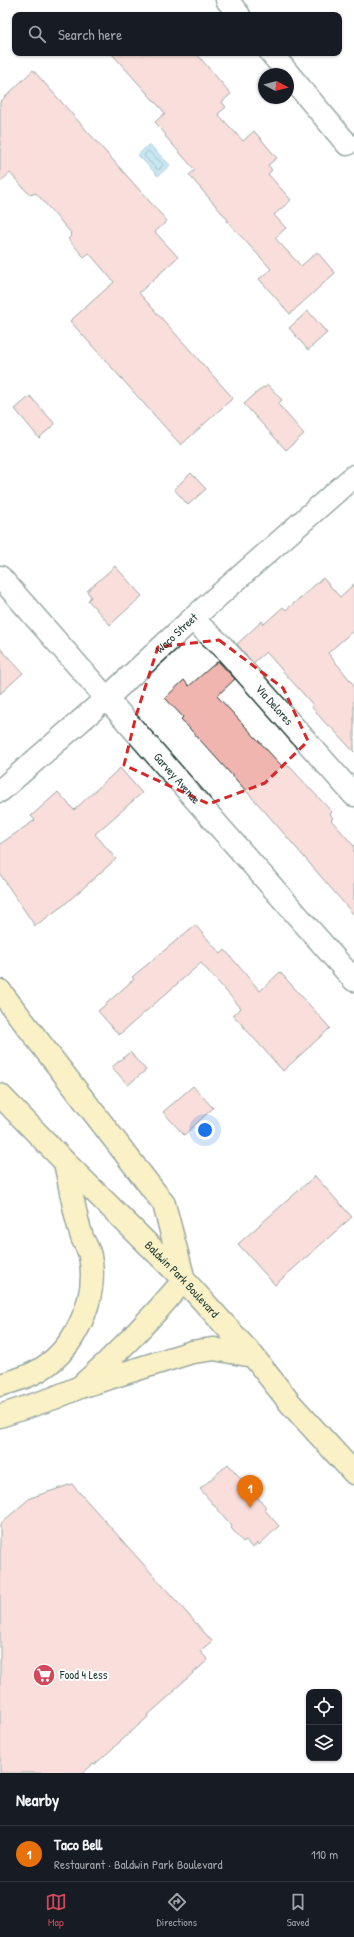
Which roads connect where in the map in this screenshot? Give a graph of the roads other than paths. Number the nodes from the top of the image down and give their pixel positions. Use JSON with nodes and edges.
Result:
{"nodes":[{"id":1,"x":227,"y":0,"type":"edge"},
{"id":2,"x":237,"y":12,"type":"edge"},
{"id":3,"x":274,"y":56,"type":"edge"},
{"id":4,"x":348,"y":144,"type":"dead end"},
{"id":5,"x":354,"y":476,"type":"edge"},
{"id":6,"x":0,"y":577,"type":"edge"},
{"id":7,"x":192,"y":619,"type":"junction"},
{"id":8,"x":108,"y":697,"type":"junction"},
{"id":9,"x":0,"y":791,"type":"edge"},
{"id":10,"x":354,"y":794,"type":"edge"},
{"id":11,"x":354,"y":980,"type":"edge"},
{"id":12,"x":0,"y":991,"type":"edge"},
{"id":13,"x":0,"y":1095,"type":"edge"},
{"id":14,"x":65,"y":1162,"type":"junction"},
{"id":15,"x":184,"y":1280,"type":"junction"},
{"id":16,"x":253,"y":1356,"type":"junction"},
{"id":17,"x":0,"y":1385,"type":"edge"},
{"id":18,"x":80,"y":1387,"type":"junction"},
{"id":19,"x":0,"y":1416,"type":"edge"},
{"id":20,"x":354,"y":1473,"type":"edge"}],
"edges":[{"from":1,"to":2,"type":"street"},
{"from":3,"to":4,"type":"street"},
{"from":5,"to":7,"type":"street","name":"Waco Street"},
{"from":6,"to":8,"type":"street","name":"Garvey Avenue"},
{"from":7,"to":8,"type":"street","name":"Waco Street"},
{"from":7,"to":10,"type":"street","name":"Via Delores"},
{"from":8,"to":9,"type":"street","name":"Waco Street"},
{"from":8,"to":11,"type":"street","name":"Garvey Avenue"},
{"from":12,"to":15,"type":"main road"},
{"from":13,"to":14,"type":"main road","name":"Baldwin Park Boulevard"},
{"from":14,"to":15,"type":"main road","name":"Baldwin Park Boulevard"},
{"from":14,"to":17,"type":"main road"},
{"from":15,"to":16,"type":"main road","name":"Baldwin Park Boulevard"},
{"from":15,"to":18,"type":"main road"},
{"from":16,"to":18,"type":"main road"},
{"from":16,"to":20,"type":"main road","name":"Baldwin Park Boulevard"},
{"from":18,"to":19,"type":"main road"}]}
